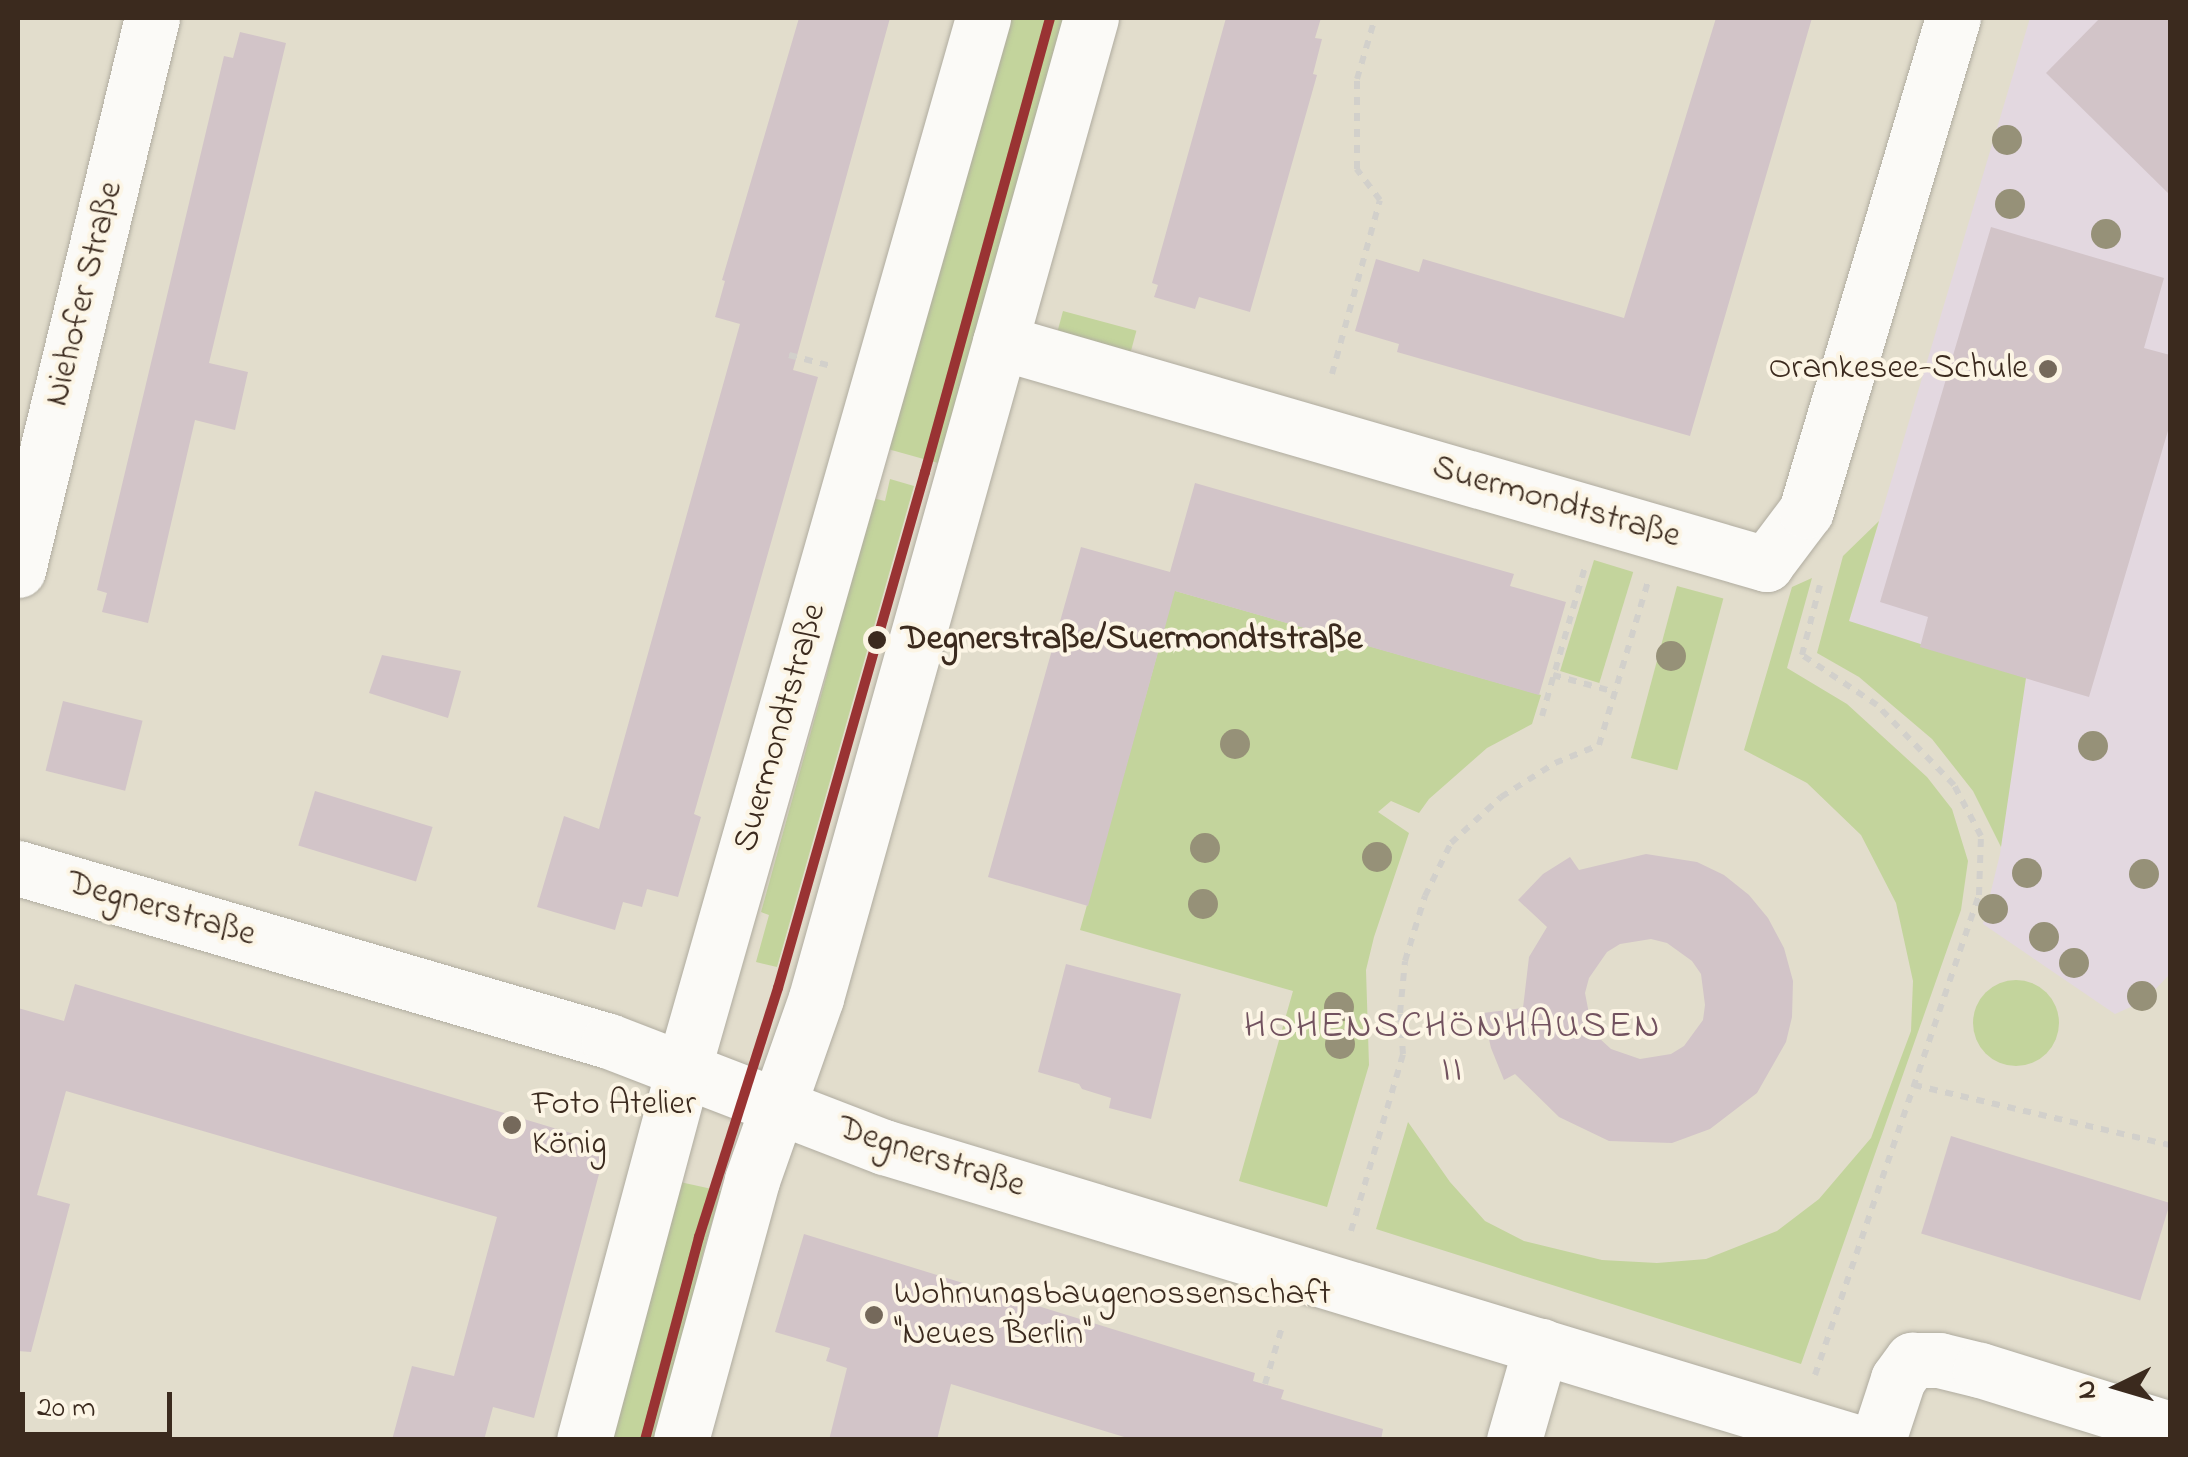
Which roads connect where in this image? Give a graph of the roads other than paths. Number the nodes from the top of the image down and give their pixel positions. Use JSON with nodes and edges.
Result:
{"nodes":[{"id":1,"x":152,"y":18,"type":"edge"},
{"id":2,"x":983,"y":18,"type":"edge"},
{"id":3,"x":1091,"y":18,"type":"edge"},
{"id":4,"x":1953,"y":18,"type":"edge"},
{"id":5,"x":1000,"y":342,"type":"junction"},
{"id":6,"x":18,"y":570,"type":"edge"},
{"id":7,"x":18,"y":868,"type":"edge"},
{"id":8,"x":683,"y":1070,"type":"junction"},
{"id":9,"x":777,"y":1106,"type":"junction"},
{"id":10,"x":1541,"y":1346,"type":"junction"},
{"id":11,"x":2170,"y":1429,"type":"edge"},
{"id":12,"x":584,"y":1440,"type":"edge"},
{"id":13,"x":681,"y":1440,"type":"edge"},
{"id":14,"x":1514,"y":1440,"type":"edge"},
{"id":15,"x":1849,"y":1440,"type":"edge"},
{"id":16,"x":1878,"y":1440,"type":"edge"}],
"edges":[{"from":1,"to":6,"type":"street","name":"Niehofer Straße"},
{"from":2,"to":8,"type":"street","name":"Suermondtstraße"},
{"from":3,"to":5,"type":"street"},
{"from":4,"to":5,"type":"street","name":"Suermondtstraße"},
{"from":5,"to":9,"type":"street"},
{"from":7,"to":8,"type":"street","name":"Degnerstraße"},
{"from":8,"to":9,"type":"street","name":"Degnerstraße"},
{"from":8,"to":12,"type":"street","name":"Suermondtstraße"},
{"from":9,"to":10,"type":"street","name":"Degnerstraße"},
{"from":9,"to":13,"type":"street"},
{"from":10,"to":14,"type":"street"},
{"from":10,"to":15,"type":"street","name":"Degnerstraße"},
{"from":11,"to":16,"type":"street"}]}
